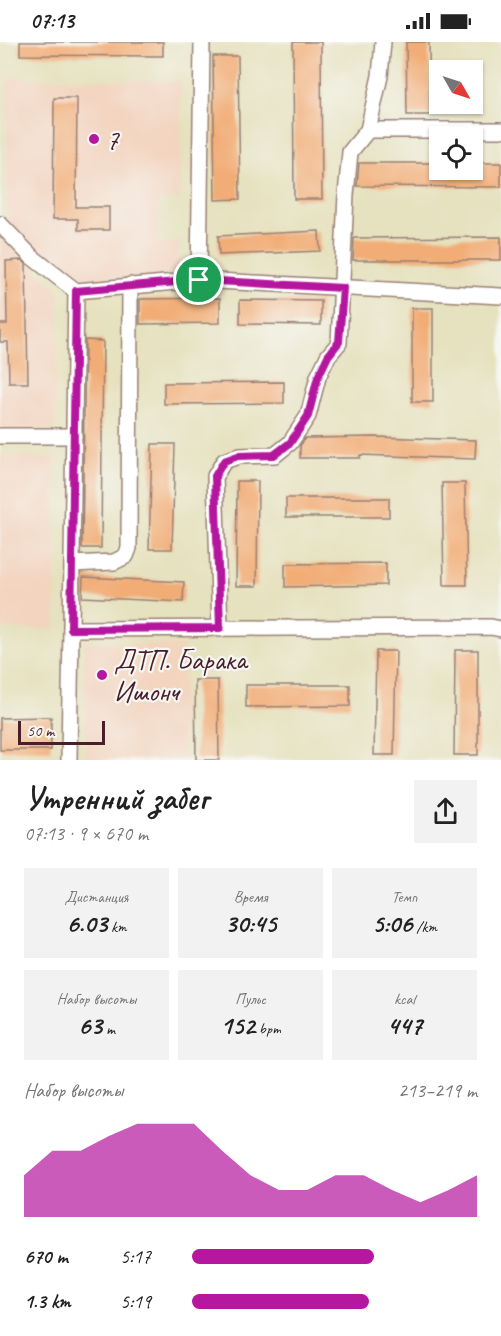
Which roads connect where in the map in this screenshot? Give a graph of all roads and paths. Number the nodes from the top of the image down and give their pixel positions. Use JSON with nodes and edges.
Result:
{"nodes":[{"id":1,"x":202,"y":42,"type":"edge"},
{"id":2,"x":383,"y":42,"type":"edge"},
{"id":3,"x":368,"y":130,"type":"junction"},
{"id":4,"x":501,"y":130,"type":"edge"},
{"id":5,"x":0,"y":224,"type":"edge"},
{"id":6,"x":199,"y":280,"type":"junction"},
{"id":7,"x":130,"y":285,"type":"junction"},
{"id":8,"x":343,"y":288,"type":"junction"},
{"id":9,"x":76,"y":291,"type":"junction"},
{"id":10,"x":501,"y":296,"type":"edge"},
{"id":11,"x":0,"y":436,"type":"edge"},
{"id":12,"x":74,"y":436,"type":"junction"},
{"id":13,"x":72,"y":564,"type":"junction"},
{"id":14,"x":220,"y":628,"type":"junction"},
{"id":15,"x":71,"y":629,"type":"junction"},
{"id":16,"x":501,"y":629,"type":"edge"},
{"id":17,"x":69,"y":760,"type":"edge"}],
"edges":[{"from":1,"to":6,"type":"lane"},
{"from":2,"to":3,"type":"lane"},
{"from":3,"to":4,"type":"lane"},
{"from":3,"to":8,"type":"lane"},
{"from":5,"to":9,"type":"lane"},
{"from":6,"to":7,"type":"lane"},
{"from":6,"to":8,"type":"lane"},
{"from":7,"to":9,"type":"lane"},
{"from":7,"to":13,"type":"lane"},
{"from":8,"to":10,"type":"lane"},
{"from":8,"to":14,"type":"lane"},
{"from":9,"to":12,"type":"lane"},
{"from":11,"to":12,"type":"lane"},
{"from":12,"to":13,"type":"lane"},
{"from":13,"to":15,"type":"lane"},
{"from":14,"to":15,"type":"lane"},
{"from":14,"to":16,"type":"lane"},
{"from":15,"to":17,"type":"lane"}]}
